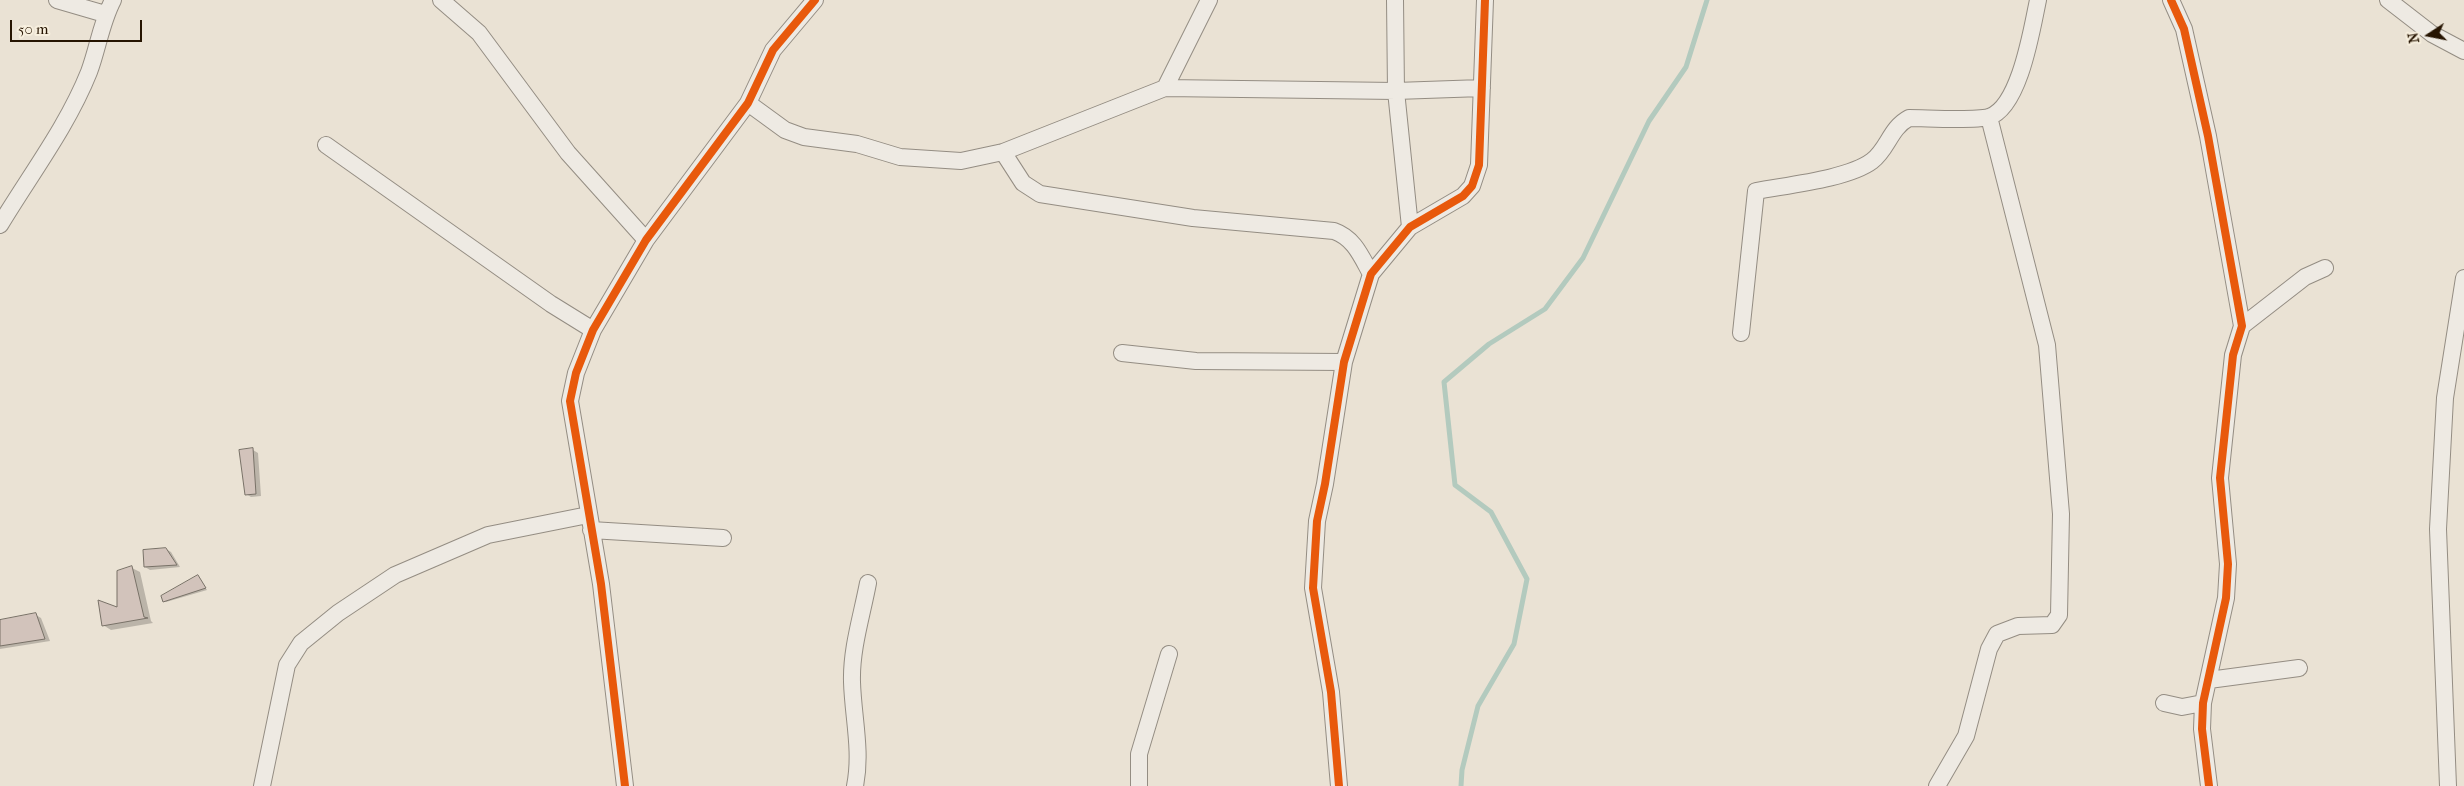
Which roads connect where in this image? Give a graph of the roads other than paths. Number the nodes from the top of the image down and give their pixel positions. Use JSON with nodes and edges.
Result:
{"nodes":[{"id":1,"x":56,"y":0,"type":"edge"},
{"id":2,"x":441,"y":0,"type":"edge"},
{"id":3,"x":815,"y":0,"type":"edge"},
{"id":4,"x":1208,"y":0,"type":"edge"},
{"id":5,"x":1395,"y":0,"type":"edge"},
{"id":6,"x":1485,"y":0,"type":"edge"},
{"id":7,"x":2038,"y":0,"type":"edge"},
{"id":8,"x":2171,"y":0,"type":"edge"},
{"id":9,"x":2388,"y":0,"type":"edge"},
{"id":10,"x":109,"y":7,"type":"edge"},
{"id":11,"x":2464,"y":51,"type":"edge"},
{"id":12,"x":1165,"y":88,"type":"junction"},
{"id":13,"x":1482,"y":88,"type":"junction"},
{"id":14,"x":1396,"y":90,"type":"junction"},
{"id":15,"x":748,"y":103,"type":"junction"},
{"id":16,"x":1989,"y":117,"type":"junction"},
{"id":17,"x":326,"y":145,"type":"dead end"},
{"id":18,"x":1003,"y":152,"type":"junction"},
{"id":19,"x":0,"y":225,"type":"edge"},
{"id":20,"x":1410,"y":227,"type":"junction"},
{"id":21,"x":646,"y":240,"type":"junction"},
{"id":22,"x":2325,"y":268,"type":"dead end"},
{"id":23,"x":1372,"y":274,"type":"junction"},
{"id":24,"x":2464,"y":278,"type":"edge"},
{"id":25,"x":2242,"y":326,"type":"junction"},
{"id":26,"x":593,"y":330,"type":"junction"},
{"id":27,"x":1741,"y":333,"type":"dead end"},
{"id":28,"x":1122,"y":354,"type":"dead end"},
{"id":29,"x":1344,"y":362,"type":"junction"},
{"id":30,"x":589,"y":523,"type":"junction"},
{"id":31,"x":723,"y":538,"type":"dead end"},
{"id":32,"x":868,"y":583,"type":"dead end"},
{"id":33,"x":1169,"y":654,"type":"dead end"},
{"id":34,"x":2299,"y":668,"type":"dead end"},
{"id":35,"x":2209,"y":680,"type":"junction"},
{"id":36,"x":2164,"y":703,"type":"dead end"},
{"id":37,"x":2203,"y":703,"type":"junction"},
{"id":38,"x":262,"y":786,"type":"edge"},
{"id":39,"x":625,"y":786,"type":"edge"},
{"id":40,"x":856,"y":786,"type":"edge"},
{"id":41,"x":1139,"y":786,"type":"edge"},
{"id":42,"x":1339,"y":786,"type":"edge"},
{"id":43,"x":1937,"y":786,"type":"edge"},
{"id":44,"x":2209,"y":786,"type":"edge"},
{"id":45,"x":2448,"y":786,"type":"edge"}],
"edges":[{"from":1,"to":10,"type":"street"},
{"from":2,"to":21,"type":"street"},
{"from":3,"to":15,"type":"street"},
{"from":4,"to":12,"type":"street"},
{"from":5,"to":14,"type":"street"},
{"from":6,"to":13,"type":"street"},
{"from":7,"to":16,"type":"street"},
{"from":8,"to":25,"type":"street"},
{"from":9,"to":11,"type":"street"},
{"from":10,"to":19,"type":"street"},
{"from":12,"to":14,"type":"street"},
{"from":12,"to":18,"type":"street"},
{"from":13,"to":14,"type":"street"},
{"from":13,"to":20,"type":"street"},
{"from":14,"to":20,"type":"street"},
{"from":15,"to":18,"type":"street"},
{"from":15,"to":21,"type":"street"},
{"from":16,"to":27,"type":"street"},
{"from":16,"to":43,"type":"street"},
{"from":17,"to":26,"type":"street"},
{"from":18,"to":23,"type":"street"},
{"from":20,"to":23,"type":"street"},
{"from":21,"to":26,"type":"street"},
{"from":22,"to":25,"type":"street"},
{"from":23,"to":29,"type":"street"},
{"from":24,"to":45,"type":"street"},
{"from":25,"to":35,"type":"street"},
{"from":26,"to":30,"type":"street"},
{"from":28,"to":29,"type":"street"},
{"from":29,"to":42,"type":"street"},
{"from":30,"to":31,"type":"street"},
{"from":30,"to":38,"type":"street"},
{"from":30,"to":39,"type":"street"},
{"from":32,"to":40,"type":"street"},
{"from":33,"to":41,"type":"street"},
{"from":34,"to":35,"type":"street"},
{"from":35,"to":37,"type":"street"},
{"from":36,"to":37,"type":"street"},
{"from":37,"to":44,"type":"street"}]}
